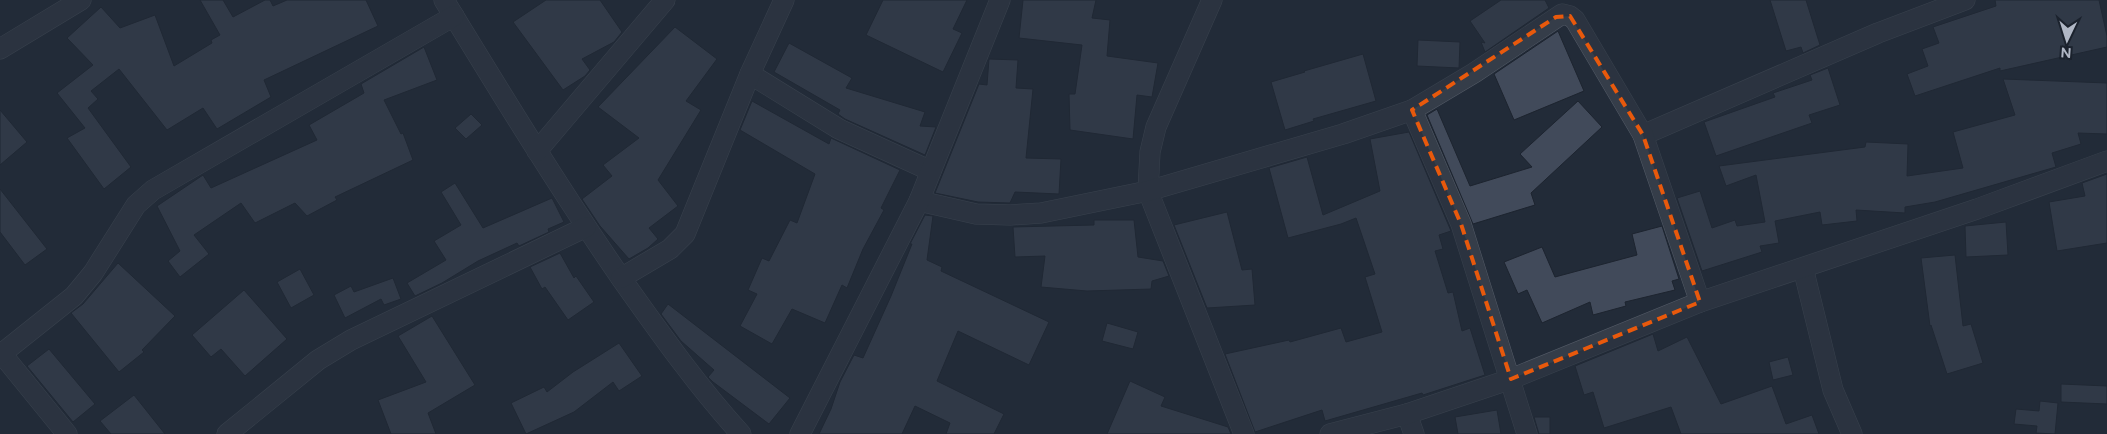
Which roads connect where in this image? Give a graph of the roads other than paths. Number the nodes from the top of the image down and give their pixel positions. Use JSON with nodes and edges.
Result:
{"nodes":[{"id":1,"x":81,"y":0,"type":"edge"},
{"id":2,"x":665,"y":0,"type":"edge"},
{"id":3,"x":784,"y":0,"type":"edge"},
{"id":4,"x":1000,"y":0,"type":"edge"},
{"id":5,"x":1212,"y":0,"type":"edge"},
{"id":6,"x":1965,"y":0,"type":"edge"},
{"id":7,"x":449,"y":8,"type":"edge"},
{"id":8,"x":0,"y":48,"type":"edge"},
{"id":9,"x":750,"y":74,"type":"junction"},
{"id":10,"x":1412,"y":110,"type":"junction"},
{"id":11,"x":1643,"y":135,"type":"junction"},
{"id":12,"x":537,"y":150,"type":"junction"},
{"id":13,"x":2107,"y":161,"type":"edge"},
{"id":14,"x":931,"y":172,"type":"junction"},
{"id":15,"x":1148,"y":191,"type":"junction"},
{"id":16,"x":919,"y":201,"type":"junction"},
{"id":17,"x":586,"y":227,"type":"junction"},
{"id":18,"x":1803,"y":268,"type":"junction"},
{"id":19,"x":621,"y":278,"type":"junction"},
{"id":20,"x":1700,"y":302,"type":"junction"},
{"id":21,"x":1,"y":355,"type":"edge"},
{"id":22,"x":1511,"y":379,"type":"junction"},
{"id":23,"x":1407,"y":414,"type":"junction"},
{"id":24,"x":67,"y":434,"type":"edge"},
{"id":25,"x":227,"y":434,"type":"edge"},
{"id":26,"x":741,"y":434,"type":"edge"},
{"id":27,"x":800,"y":434,"type":"edge"},
{"id":28,"x":1244,"y":434,"type":"edge"},
{"id":29,"x":1330,"y":434,"type":"edge"},
{"id":30,"x":1414,"y":434,"type":"edge"},
{"id":31,"x":1527,"y":434,"type":"edge"},
{"id":32,"x":1852,"y":434,"type":"edge"}],
"edges":[{"from":1,"to":8,"type":"street"},
{"from":2,"to":12,"type":"street"},
{"from":3,"to":9,"type":"street"},
{"from":4,"to":14,"type":"street"},
{"from":5,"to":15,"type":"street"},
{"from":6,"to":11,"type":"street"},
{"from":7,"to":12,"type":"street"},
{"from":7,"to":21,"type":"street"},
{"from":9,"to":14,"type":"street"},
{"from":9,"to":19,"type":"street"},
{"from":10,"to":11,"type":"street"},
{"from":10,"to":15,"type":"street"},
{"from":10,"to":22,"type":"street"},
{"from":11,"to":20,"type":"street"},
{"from":12,"to":17,"type":"street"},
{"from":13,"to":18,"type":"street"},
{"from":14,"to":16,"type":"street"},
{"from":15,"to":16,"type":"street"},
{"from":15,"to":28,"type":"street"},
{"from":16,"to":27,"type":"street"},
{"from":17,"to":19,"type":"street"},
{"from":17,"to":25,"type":"street"},
{"from":18,"to":20,"type":"street"},
{"from":18,"to":32,"type":"street"},
{"from":19,"to":26,"type":"street"},
{"from":20,"to":22,"type":"street"},
{"from":21,"to":24,"type":"street"},
{"from":22,"to":23,"type":"street"},
{"from":22,"to":31,"type":"street"},
{"from":23,"to":29,"type":"street"},
{"from":23,"to":30,"type":"street"}]}
